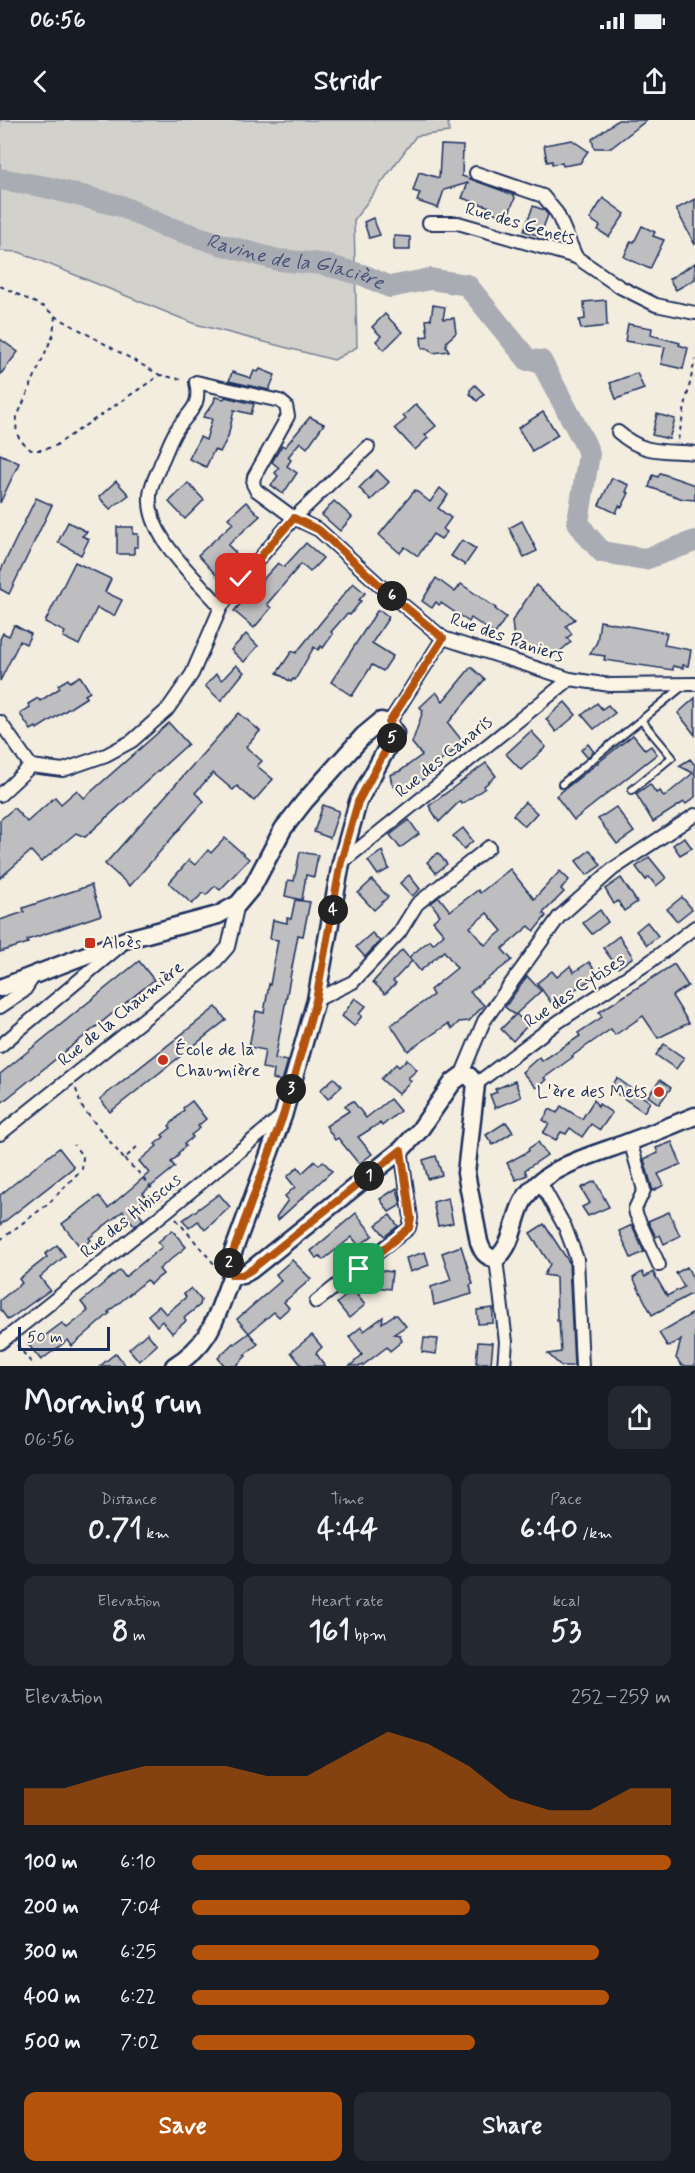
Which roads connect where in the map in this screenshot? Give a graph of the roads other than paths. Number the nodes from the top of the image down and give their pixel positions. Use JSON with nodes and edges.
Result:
{"nodes":[{"id":1,"x":476,"y":173,"type":"dead end"},
{"id":2,"x":429,"y":223,"type":"dead end"},
{"id":3,"x":576,"y":257,"type":"junction"},
{"id":4,"x":695,"y":313,"type":"edge"},
{"id":5,"x":618,"y":432,"type":"dead end"},
{"id":6,"x":368,"y":447,"type":"dead end"},
{"id":7,"x":695,"y":453,"type":"edge"},
{"id":8,"x":294,"y":518,"type":"junction"},
{"id":9,"x":221,"y":607,"type":"junction"},
{"id":10,"x":443,"y":638,"type":"junction"},
{"id":11,"x":570,"y":679,"type":"junction"},
{"id":12,"x":690,"y":684,"type":"edge"},
{"id":13,"x":641,"y":720,"type":"junction"},
{"id":14,"x":0,"y":722,"type":"edge"},
{"id":15,"x":389,"y":723,"type":"junction"},
{"id":16,"x":31,"y":766,"type":"junction"},
{"id":17,"x":562,"y":784,"type":"dead end"},
{"id":18,"x":632,"y":790,"type":"dead end"},
{"id":19,"x":0,"y":795,"type":"edge"},
{"id":20,"x":695,"y":815,"type":"edge"},
{"id":21,"x":489,"y":847,"type":"dead end"},
{"id":22,"x":341,"y":862,"type":"junction"},
{"id":23,"x":238,"y":904,"type":"junction"},
{"id":24,"x":695,"y":927,"type":"edge"},
{"id":25,"x":128,"y":939,"type":"junction"},
{"id":26,"x":35,"y":974,"type":"junction"},
{"id":27,"x":0,"y":988,"type":"edge"},
{"id":28,"x":316,"y":1000,"type":"junction"},
{"id":29,"x":0,"y":1007,"type":"edge"},
{"id":30,"x":0,"y":1046,"type":"edge"},
{"id":31,"x":468,"y":1080,"type":"junction"},
{"id":32,"x":283,"y":1116,"type":"junction"},
{"id":33,"x":695,"y":1116,"type":"edge"},
{"id":34,"x":0,"y":1134,"type":"edge"},
{"id":35,"x":630,"y":1142,"type":"junction"},
{"id":36,"x":401,"y":1150,"type":"junction"},
{"id":37,"x":540,"y":1182,"type":"junction"},
{"id":38,"x":495,"y":1259,"type":"junction"},
{"id":39,"x":659,"y":1265,"type":"dead end"},
{"id":40,"x":232,"y":1275,"type":"junction"},
{"id":41,"x":316,"y":1302,"type":"dead end"},
{"id":42,"x":0,"y":1343,"type":"edge"},
{"id":43,"x":174,"y":1366,"type":"edge"},
{"id":44,"x":504,"y":1366,"type":"edge"},
{"id":45,"x":582,"y":1366,"type":"edge"}],
"edges":[{"from":1,"to":3,"type":"street"},
{"from":2,"to":3,"type":"street","name":"Rue des Genets"},
{"from":3,"to":4,"type":"street","name":"Rue des Genets"},
{"from":5,"to":7,"type":"street"},
{"from":6,"to":8,"type":"street"},
{"from":8,"to":9,"type":"street"},
{"from":8,"to":9,"type":"street","name":"Rue des Paniers"},
{"from":8,"to":10,"type":"street","name":"Rue des Paniers"},
{"from":9,"to":16,"type":"street"},
{"from":10,"to":11,"type":"street","name":"Rue des Paniers"},
{"from":10,"to":15,"type":"street"},
{"from":11,"to":12,"type":"street","name":"Rue des Paniers"},
{"from":11,"to":22,"type":"street","name":"Rue des Canaris"},
{"from":12,"to":13,"type":"lane"},
{"from":13,"to":17,"type":"lane"},
{"from":13,"to":18,"type":"lane"},
{"from":14,"to":16,"type":"street"},
{"from":15,"to":22,"type":"main road"},
{"from":15,"to":23,"type":"main road"},
{"from":16,"to":19,"type":"street"},
{"from":20,"to":31,"type":"street"},
{"from":21,"to":28,"type":"street"},
{"from":22,"to":28,"type":"main road"},
{"from":23,"to":25,"type":"main road"},
{"from":23,"to":34,"type":"street","name":"Rue de la Chaumière"},
{"from":24,"to":31,"type":"street","name":"Rue des Cytises"},
{"from":25,"to":26,"type":"main road"},
{"from":25,"to":30,"type":"street"},
{"from":26,"to":27,"type":"main road"},
{"from":26,"to":29,"type":"street"},
{"from":28,"to":32,"type":"main road"},
{"from":31,"to":36,"type":"main road"},
{"from":31,"to":38,"type":"main road"},
{"from":32,"to":40,"type":"main road"},
{"from":32,"to":42,"type":"street","name":"Rue des Hibiscus"},
{"from":33,"to":35,"type":"main road"},
{"from":35,"to":37,"type":"main road"},
{"from":35,"to":39,"type":"street"},
{"from":36,"to":40,"type":"main road"},
{"from":36,"to":41,"type":"street"},
{"from":37,"to":38,"type":"main road"},
{"from":37,"to":45,"type":"street"},
{"from":38,"to":44,"type":"street"},
{"from":40,"to":43,"type":"main road"}]}
